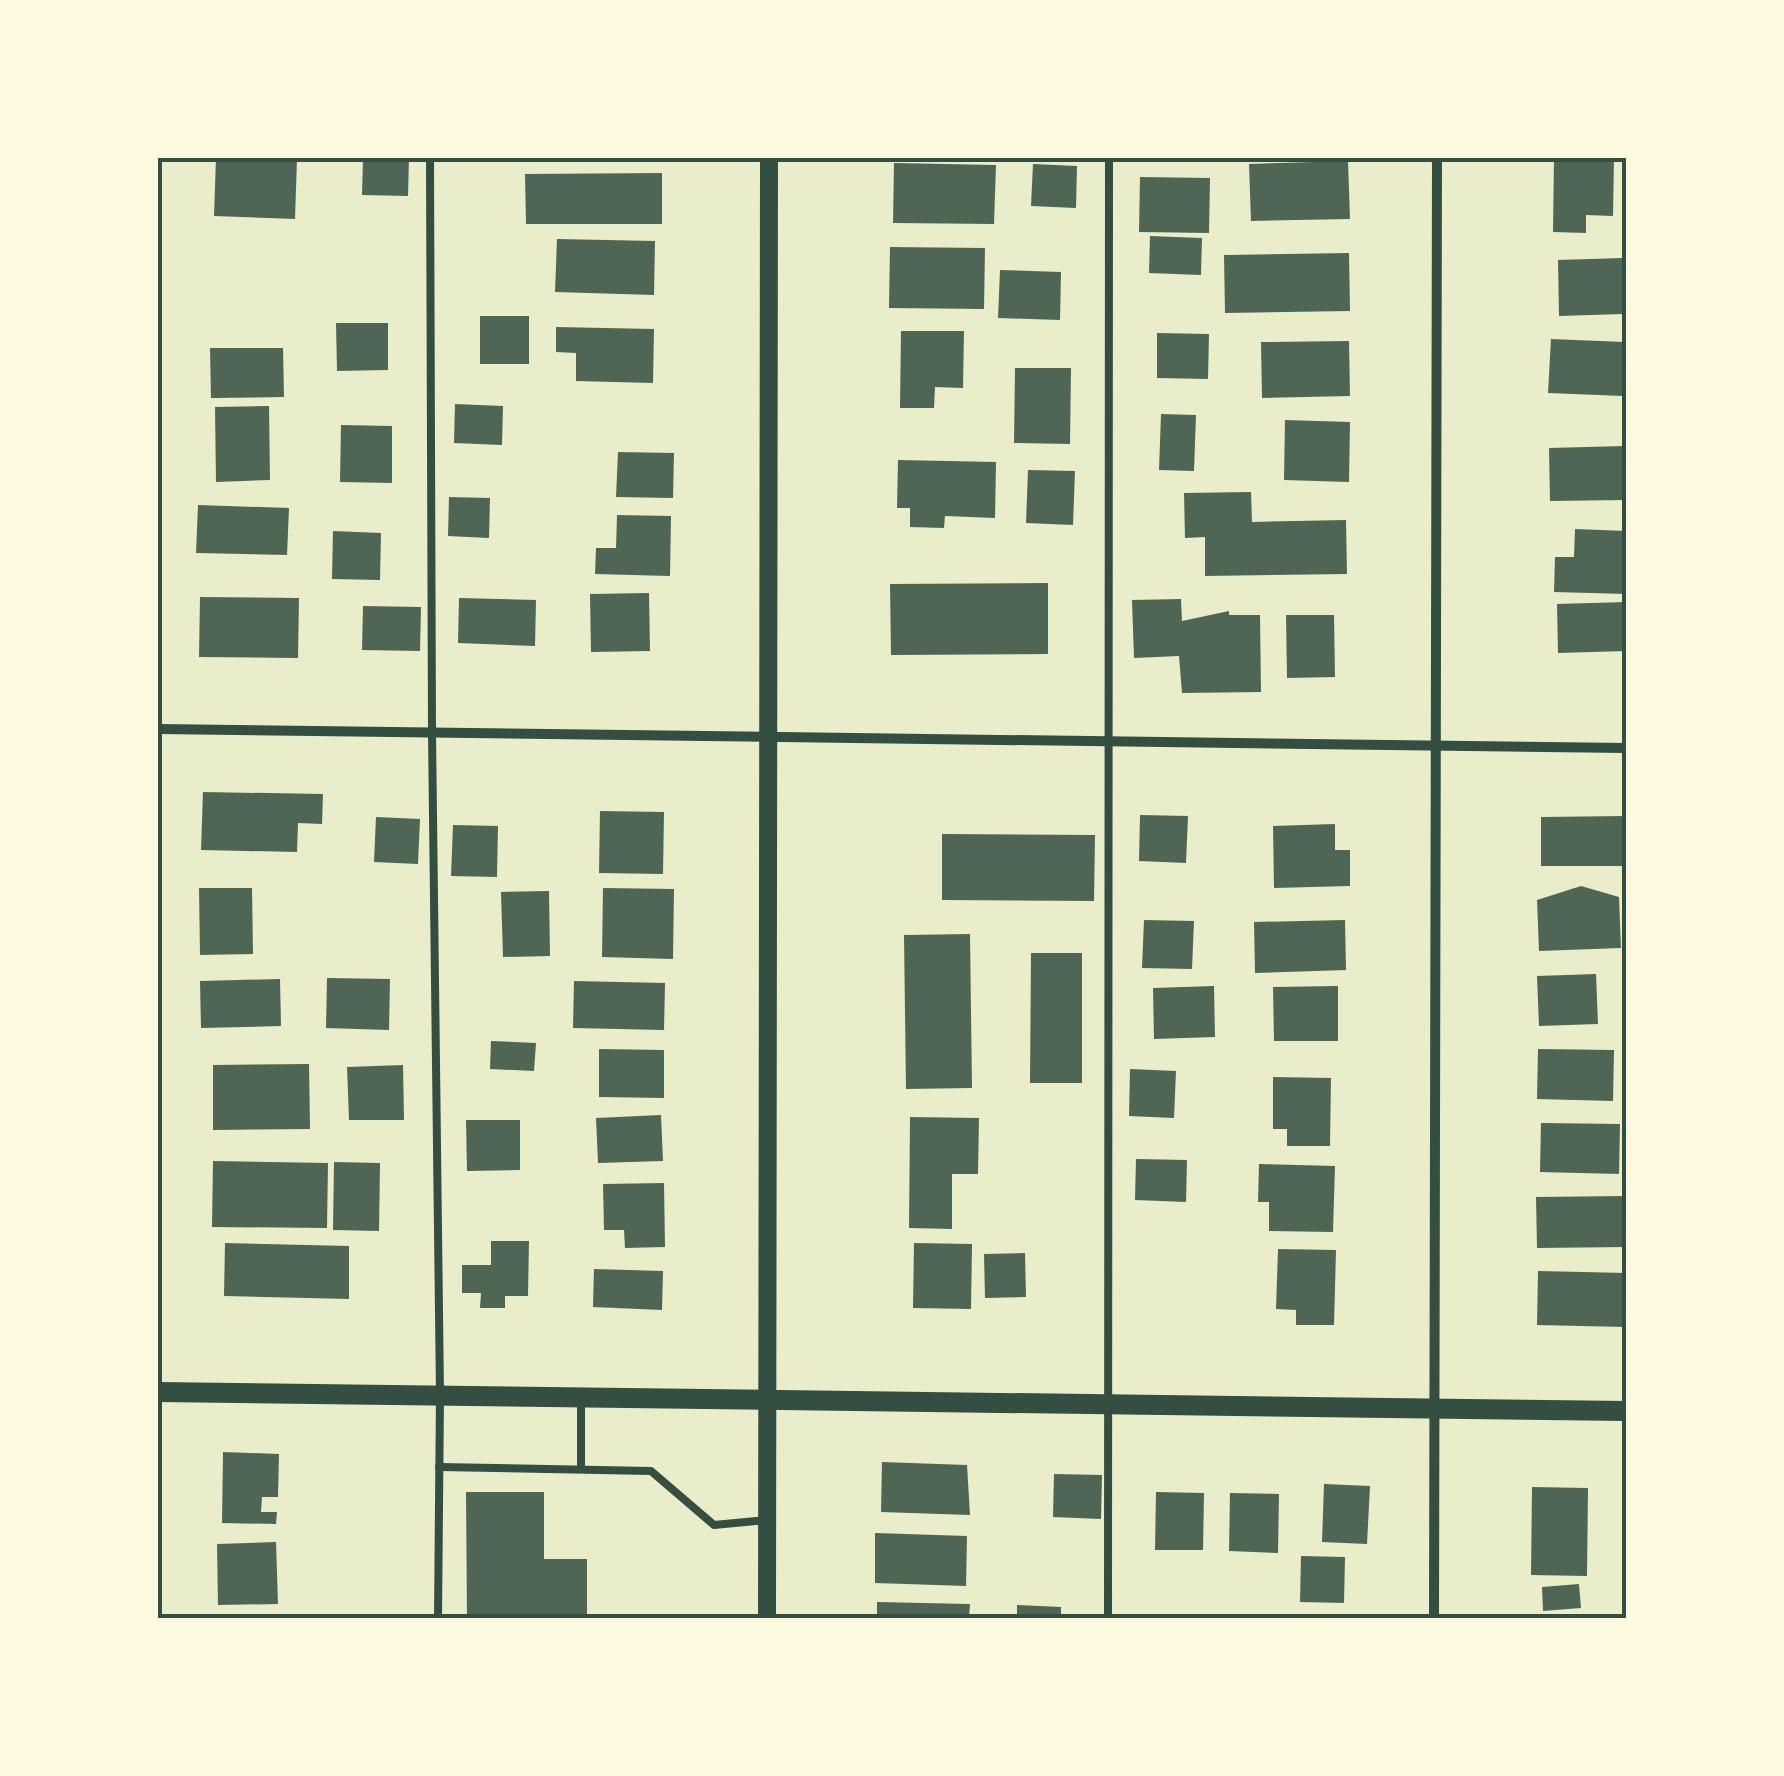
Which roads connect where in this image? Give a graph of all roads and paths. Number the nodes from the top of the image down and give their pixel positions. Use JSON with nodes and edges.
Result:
{"nodes":[{"id":1,"x":430,"y":158,"type":"edge"},
{"id":2,"x":769,"y":158,"type":"edge"},
{"id":3,"x":1109,"y":158,"type":"edge"},
{"id":4,"x":1437,"y":158,"type":"edge"},
{"id":5,"x":158,"y":729,"type":"edge"},
{"id":6,"x":432,"y":732,"type":"junction"},
{"id":7,"x":770,"y":737,"type":"junction"},
{"id":8,"x":1110,"y":741,"type":"junction"},
{"id":9,"x":1436,"y":744,"type":"junction"},
{"id":10,"x":1626,"y":748,"type":"edge"},
{"id":11,"x":158,"y":1392,"type":"edge"},
{"id":12,"x":440,"y":1395,"type":"junction"},
{"id":13,"x":581,"y":1396,"type":"junction"},
{"id":14,"x":766,"y":1398,"type":"junction"},
{"id":15,"x":1107,"y":1406,"type":"junction"},
{"id":16,"x":1434,"y":1409,"type":"junction"},
{"id":17,"x":1626,"y":1411,"type":"edge"},
{"id":18,"x":439,"y":1467,"type":"junction"},
{"id":19,"x":581,"y":1469,"type":"junction"},
{"id":20,"x":766,"y":1520,"type":"junction"},
{"id":21,"x":438,"y":1618,"type":"edge"},
{"id":22,"x":766,"y":1618,"type":"edge"},
{"id":23,"x":1108,"y":1618,"type":"edge"},
{"id":24,"x":1434,"y":1618,"type":"edge"}],
"edges":[{"from":1,"to":6,"type":"lane"},
{"from":2,"to":7,"type":"street"},
{"from":3,"to":8,"type":"lane"},
{"from":4,"to":9,"type":"street"},
{"from":5,"to":6,"type":"street"},
{"from":6,"to":7,"type":"street"},
{"from":6,"to":12,"type":"lane"},
{"from":7,"to":8,"type":"street"},
{"from":7,"to":14,"type":"street"},
{"from":8,"to":9,"type":"street"},
{"from":8,"to":15,"type":"lane"},
{"from":9,"to":10,"type":"street"},
{"from":9,"to":16,"type":"street"},
{"from":11,"to":12,"type":"main road"},
{"from":12,"to":13,"type":"main road"},
{"from":12,"to":18,"type":"lane"},
{"from":13,"to":14,"type":"main road"},
{"from":13,"to":19,"type":"lane"},
{"from":14,"to":15,"type":"main road"},
{"from":14,"to":20,"type":"street"},
{"from":15,"to":16,"type":"main road"},
{"from":15,"to":23,"type":"lane"},
{"from":16,"to":17,"type":"main road"},
{"from":16,"to":24,"type":"street"},
{"from":18,"to":19,"type":"lane"},
{"from":18,"to":21,"type":"lane"},
{"from":19,"to":20,"type":"lane"},
{"from":20,"to":22,"type":"street"}]}
